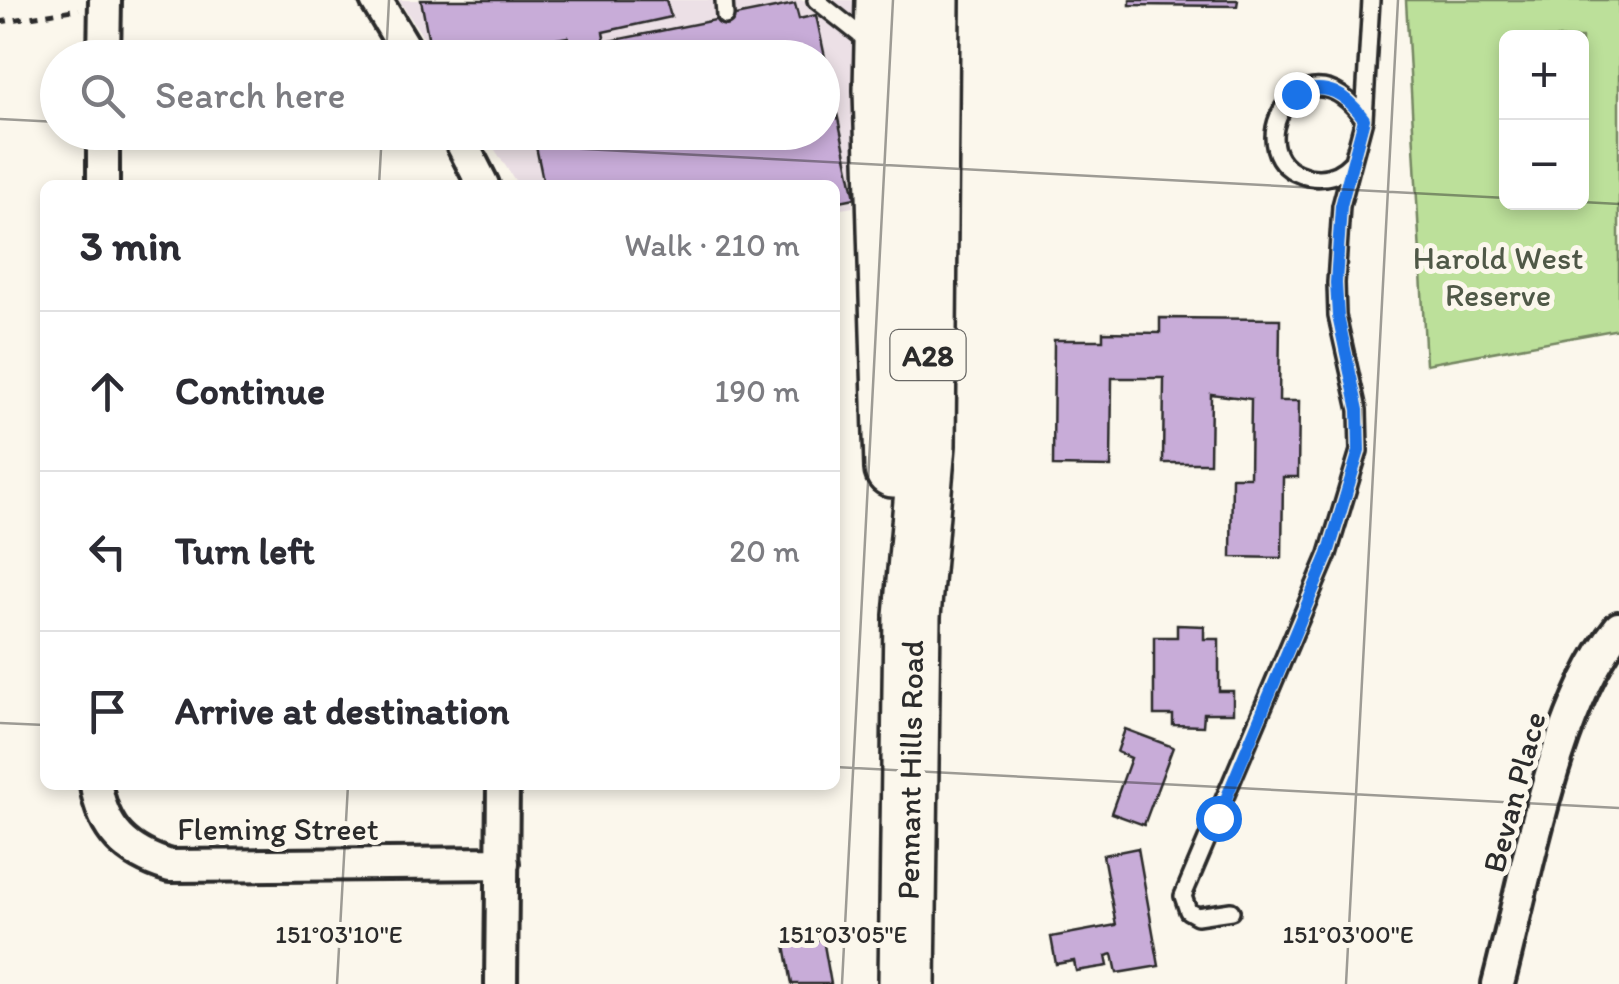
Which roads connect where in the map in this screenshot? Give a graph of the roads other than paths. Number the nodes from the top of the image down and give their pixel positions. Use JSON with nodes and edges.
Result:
{"nodes":[{"id":1,"x":376,"y":0,"type":"edge"},
{"id":2,"x":816,"y":0,"type":"edge"},
{"id":3,"x":884,"y":0,"type":"edge"},
{"id":4,"x":931,"y":0,"type":"edge"},
{"id":5,"x":1371,"y":0,"type":"edge"},
{"id":6,"x":105,"y":2,"type":"edge"},
{"id":7,"x":104,"y":40,"type":"edge"},
{"id":8,"x":400,"y":40,"type":"edge"},
{"id":9,"x":883,"y":56,"type":"junction"},
{"id":10,"x":1364,"y":119,"type":"junction"},
{"id":11,"x":103,"y":150,"type":"edge"},
{"id":12,"x":465,"y":150,"type":"edge"},
{"id":13,"x":1354,"y":160,"type":"junction"},
{"id":14,"x":103,"y":180,"type":"edge"},
{"id":15,"x":480,"y":180,"type":"edge"},
{"id":16,"x":912,"y":616,"type":"junction"},
{"id":17,"x":1619,"y":628,"type":"edge"},
{"id":18,"x":97,"y":790,"type":"edge"},
{"id":19,"x":504,"y":790,"type":"edge"},
{"id":20,"x":503,"y":863,"type":"junction"},
{"id":21,"x":1231,"y":911,"type":"dead end"},
{"id":22,"x":502,"y":984,"type":"edge"},
{"id":23,"x":907,"y":984,"type":"edge"},
{"id":24,"x":1498,"y":984,"type":"edge"}],
"edges":[{"from":1,"to":8,"type":"street"},
{"from":2,"to":9,"type":"lane"},
{"from":3,"to":9,"type":"highway","name":"Pennant Hills Road","number":"A28"},
{"from":4,"to":16,"type":"highway","name":"Pennant Hills Road","number":"A28"},
{"from":5,"to":10,"type":"lane"},
{"from":6,"to":7,"type":"street"},
{"from":9,"to":16,"type":"highway","name":"Pennant Hills Road","number":"A28"},
{"from":10,"to":13,"type":"lane"},
{"from":10,"to":13,"type":"lane"},
{"from":11,"to":14,"type":"street"},
{"from":12,"to":15,"type":"street"},
{"from":13,"to":21,"type":"lane"},
{"from":16,"to":23,"type":"highway","name":"Pennant Hills Road","number":"A28"},
{"from":17,"to":24,"type":"street","name":"Bevan Place"},
{"from":18,"to":20,"type":"street","name":"Fleming Street"},
{"from":19,"to":20,"type":"street"},
{"from":20,"to":22,"type":"street"}]}
